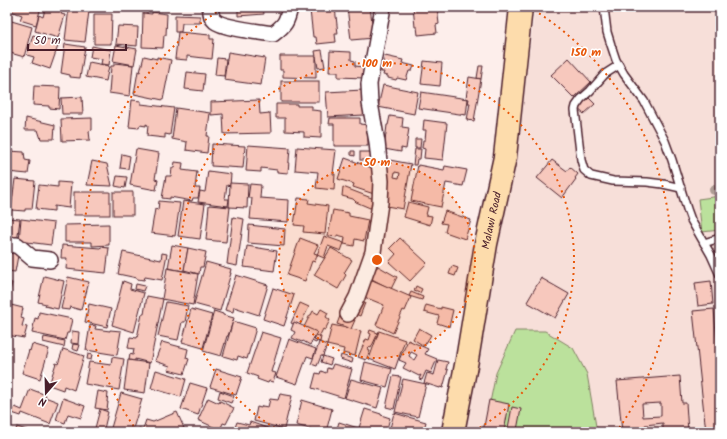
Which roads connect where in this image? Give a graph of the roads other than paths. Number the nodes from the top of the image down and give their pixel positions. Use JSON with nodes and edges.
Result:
{"nodes":[{"id":1,"x":210,"y":7,"type":"edge"},
{"id":2,"x":290,"y":7,"type":"edge"},
{"id":3,"x":383,"y":7,"type":"edge"},
{"id":4,"x":522,"y":7,"type":"edge"},
{"id":5,"x":604,"y":7,"type":"edge"},
{"id":6,"x":619,"y":65,"type":"junction"},
{"id":7,"x":681,"y":188,"type":"junction"},
{"id":8,"x":720,"y":238,"type":"edge"},
{"id":9,"x":704,"y":243,"type":"junction"},
{"id":10,"x":7,"y":245,"type":"edge"},
{"id":11,"x":50,"y":260,"type":"dead end"},
{"id":12,"x":720,"y":275,"type":"edge"},
{"id":13,"x":348,"y":314,"type":"dead end"},
{"id":14,"x":453,"y":432,"type":"edge"}],
"edges":[{"from":1,"to":2,"type":"street"},
{"from":3,"to":13,"type":"street"},
{"from":4,"to":14,"type":"main road","name":"Malawi Road"},
{"from":5,"to":6,"type":"lane"},
{"from":6,"to":7,"type":"lane"},
{"from":6,"to":7,"type":"lane"},
{"from":7,"to":9,"type":"lane"},
{"from":8,"to":9,"type":"lane"},
{"from":9,"to":12,"type":"lane"},
{"from":10,"to":11,"type":"street"}]}
